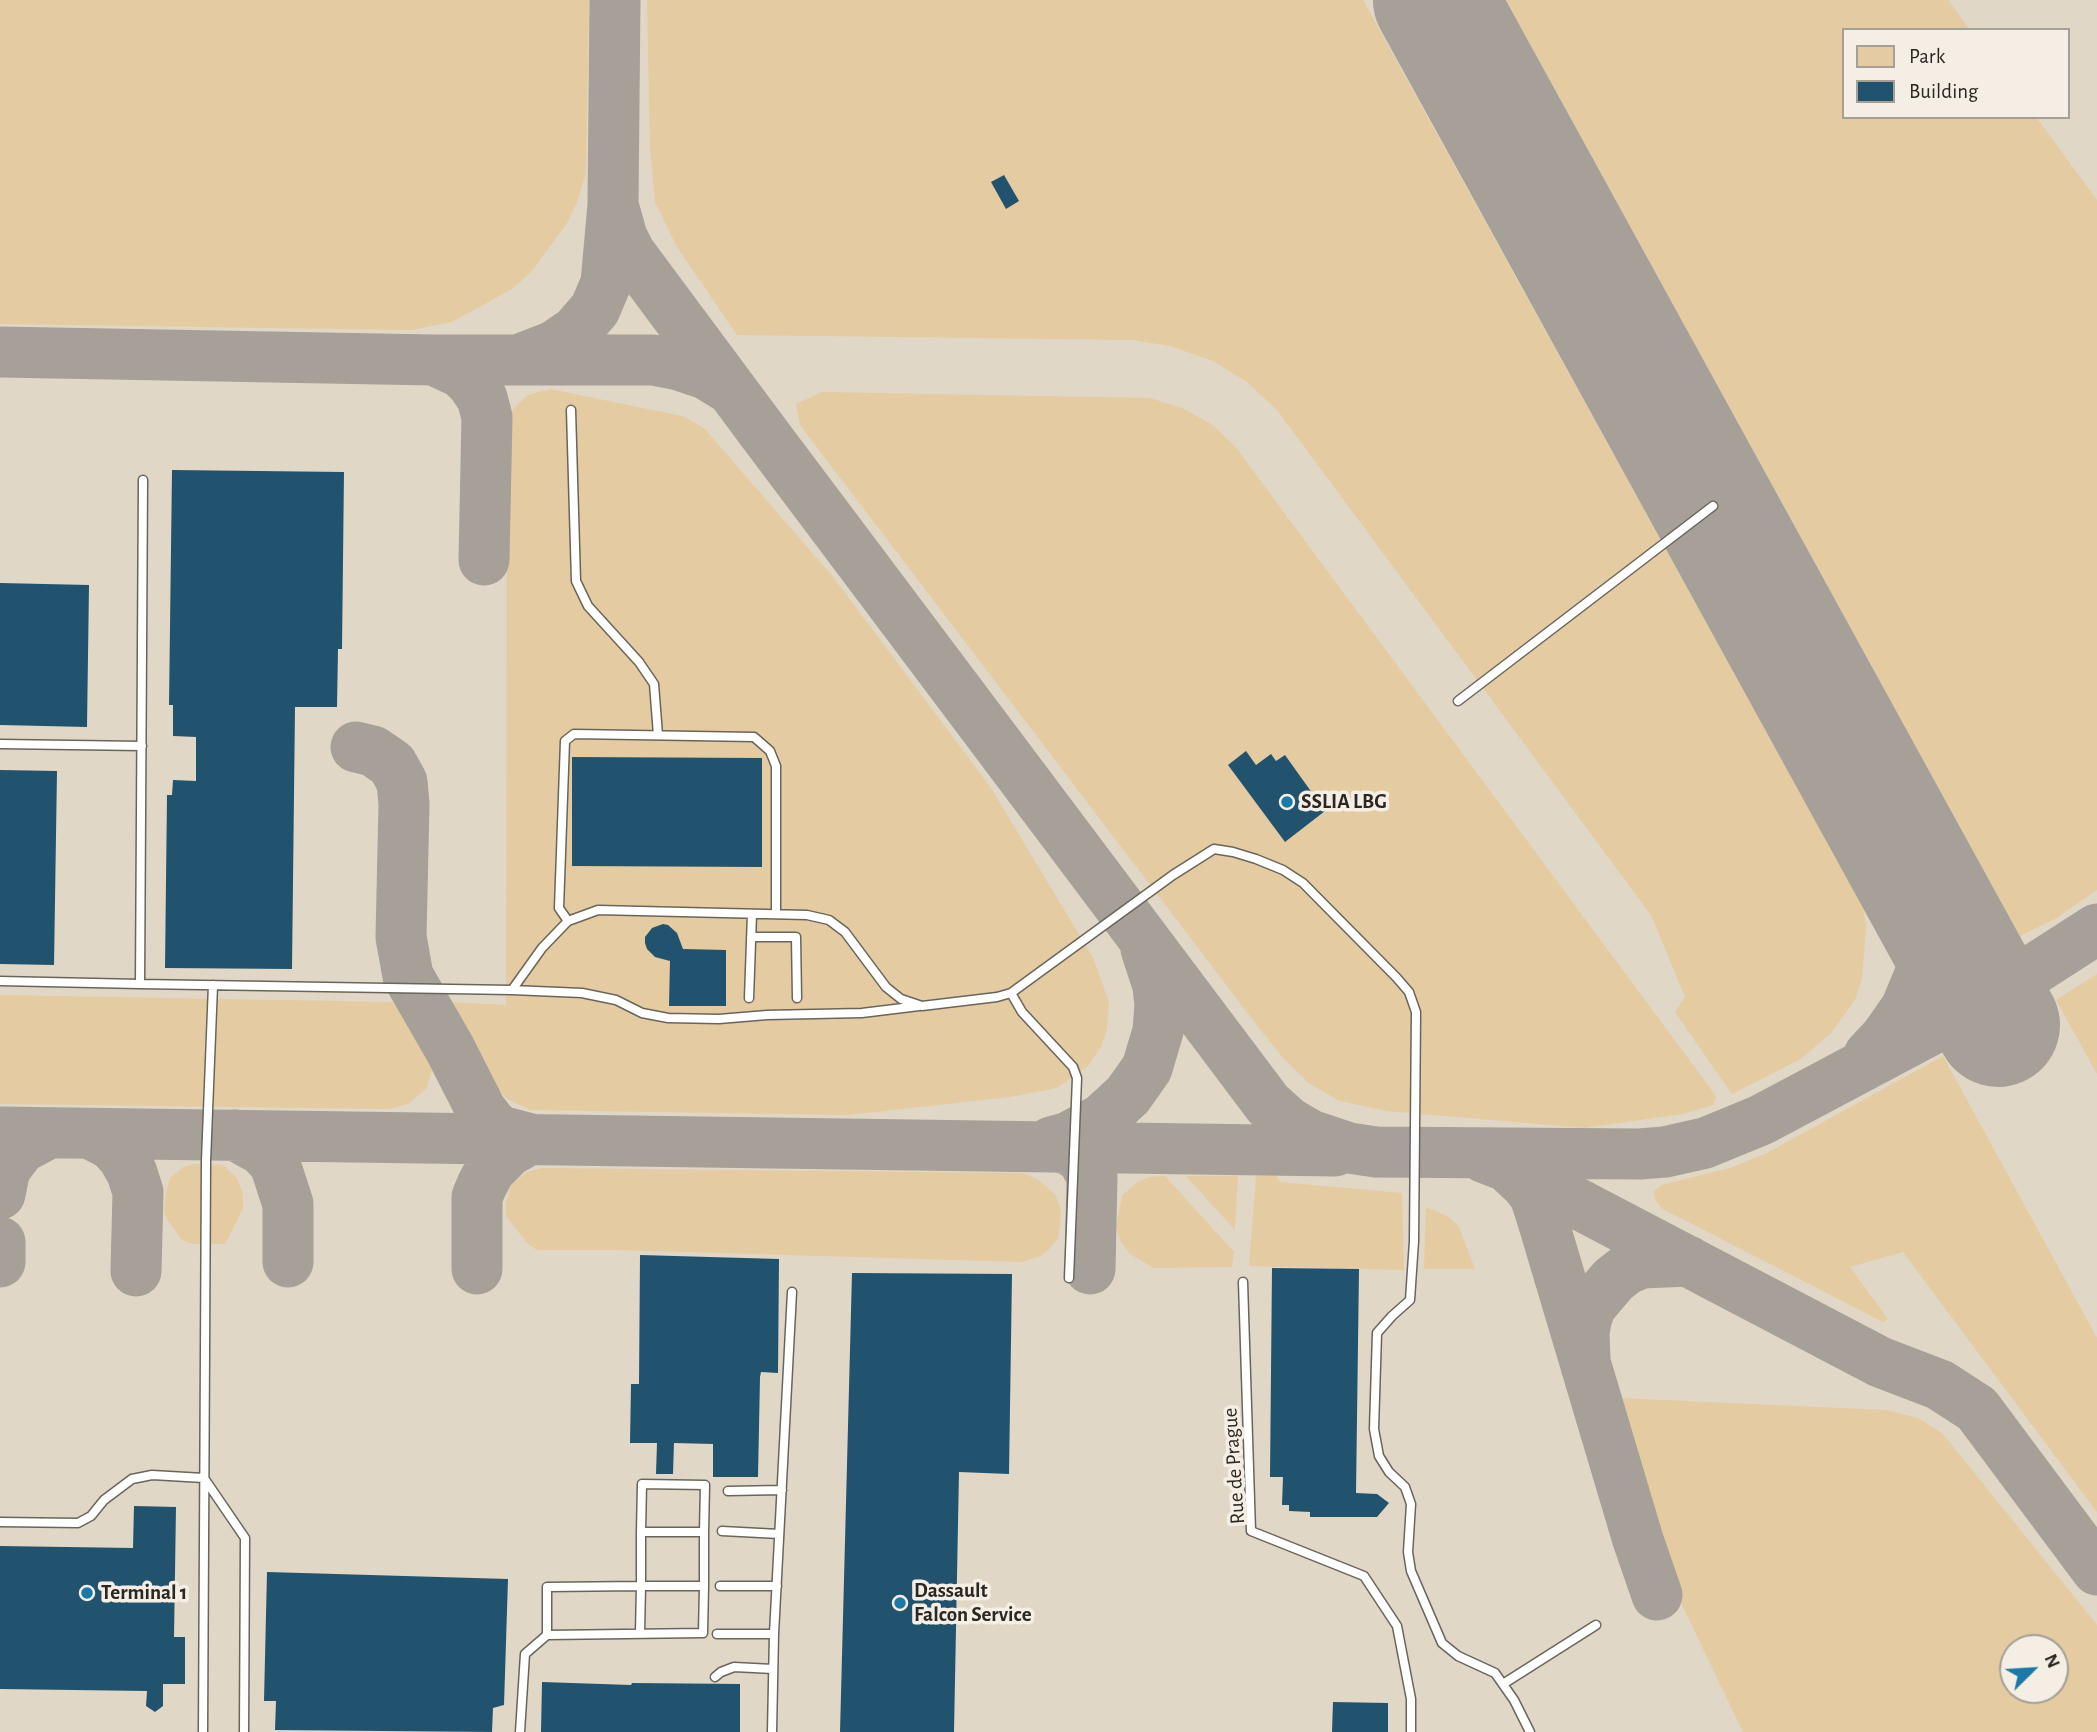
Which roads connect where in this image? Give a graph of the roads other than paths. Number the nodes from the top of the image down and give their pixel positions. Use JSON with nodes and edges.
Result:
{"nodes":[{"id":1,"x":571,"y":410,"type":"dead end"},
{"id":2,"x":144,"y":480,"type":"dead end"},
{"id":3,"x":1713,"y":506,"type":"dead end"},
{"id":4,"x":1458,"y":701,"type":"dead end"},
{"id":5,"x":658,"y":735,"type":"junction"},
{"id":6,"x":0,"y":744,"type":"edge"},
{"id":7,"x":142,"y":746,"type":"junction"},
{"id":8,"x":752,"y":914,"type":"junction"},
{"id":9,"x":776,"y":914,"type":"junction"},
{"id":10,"x":568,"y":921,"type":"junction"},
{"id":11,"x":751,"y":937,"type":"junction"},
{"id":12,"x":0,"y":981,"type":"edge"},
{"id":13,"x":140,"y":984,"type":"junction"},
{"id":14,"x":214,"y":985,"type":"junction"},
{"id":15,"x":512,"y":990,"type":"junction"},
{"id":16,"x":1011,"y":993,"type":"junction"},
{"id":17,"x":749,"y":998,"type":"dead end"},
{"id":18,"x":797,"y":998,"type":"dead end"},
{"id":19,"x":922,"y":1006,"type":"junction"},
{"id":20,"x":1069,"y":1278,"type":"dead end"},
{"id":21,"x":1243,"y":1282,"type":"dead end"},
{"id":22,"x":792,"y":1292,"type":"dead end"},
{"id":23,"x":204,"y":1478,"type":"junction"},
{"id":24,"x":782,"y":1490,"type":"junction"},
{"id":25,"x":728,"y":1491,"type":"dead end"},
{"id":26,"x":0,"y":1522,"type":"edge"},
{"id":27,"x":722,"y":1531,"type":"dead end"},
{"id":28,"x":641,"y":1532,"type":"junction"},
{"id":29,"x":704,"y":1532,"type":"junction"},
{"id":30,"x":779,"y":1534,"type":"junction"},
{"id":31,"x":640,"y":1586,"type":"junction"},
{"id":32,"x":704,"y":1586,"type":"junction"},
{"id":33,"x":720,"y":1586,"type":"dead end"},
{"id":34,"x":777,"y":1586,"type":"junction"},
{"id":35,"x":1596,"y":1625,"type":"dead end"},
{"id":36,"x":640,"y":1633,"type":"junction"},
{"id":37,"x":547,"y":1634,"type":"junction"},
{"id":38,"x":717,"y":1634,"type":"dead end"},
{"id":39,"x":774,"y":1634,"type":"junction"},
{"id":40,"x":773,"y":1669,"type":"junction"},
{"id":41,"x":715,"y":1677,"type":"dead end"},
{"id":42,"x":1503,"y":1684,"type":"junction"},
{"id":43,"x":203,"y":1732,"type":"edge"},
{"id":44,"x":244,"y":1732,"type":"edge"},
{"id":45,"x":520,"y":1732,"type":"edge"},
{"id":46,"x":772,"y":1732,"type":"edge"},
{"id":47,"x":1411,"y":1732,"type":"edge"},
{"id":48,"x":1530,"y":1732,"type":"edge"}],
"edges":[{"from":1,"to":5,"type":"lane"},
{"from":2,"to":7,"type":"lane"},
{"from":3,"to":4,"type":"lane"},
{"from":5,"to":9,"type":"lane"},
{"from":5,"to":10,"type":"lane"},
{"from":6,"to":7,"type":"lane"},
{"from":7,"to":13,"type":"lane"},
{"from":8,"to":9,"type":"lane"},
{"from":8,"to":10,"type":"lane"},
{"from":8,"to":11,"type":"lane"},
{"from":9,"to":19,"type":"lane"},
{"from":10,"to":15,"type":"lane"},
{"from":11,"to":17,"type":"lane"},
{"from":11,"to":18,"type":"lane"},
{"from":12,"to":13,"type":"lane"},
{"from":13,"to":14,"type":"lane"},
{"from":14,"to":15,"type":"lane"},
{"from":14,"to":23,"type":"lane"},
{"from":15,"to":19,"type":"lane"},
{"from":16,"to":19,"type":"lane"},
{"from":16,"to":20,"type":"lane"},
{"from":16,"to":42,"type":"lane"},
{"from":21,"to":47,"type":"lane","name":"Rue de Prague"},
{"from":22,"to":24,"type":"lane"},
{"from":23,"to":26,"type":"lane"},
{"from":23,"to":43,"type":"lane"},
{"from":23,"to":44,"type":"lane"},
{"from":24,"to":25,"type":"lane"},
{"from":24,"to":30,"type":"lane"},
{"from":27,"to":30,"type":"lane"},
{"from":28,"to":29,"type":"lane"},
{"from":28,"to":29,"type":"lane"},
{"from":28,"to":31,"type":"lane"},
{"from":29,"to":32,"type":"lane"},
{"from":30,"to":34,"type":"lane"},
{"from":31,"to":32,"type":"lane"},
{"from":31,"to":36,"type":"lane"},
{"from":31,"to":37,"type":"lane"},
{"from":32,"to":36,"type":"lane"},
{"from":33,"to":34,"type":"lane"},
{"from":34,"to":39,"type":"lane"},
{"from":35,"to":42,"type":"lane"},
{"from":36,"to":37,"type":"lane"},
{"from":37,"to":45,"type":"lane"},
{"from":38,"to":39,"type":"lane"},
{"from":39,"to":40,"type":"lane"},
{"from":40,"to":41,"type":"lane"},
{"from":40,"to":46,"type":"lane"},
{"from":42,"to":48,"type":"lane"}]}
